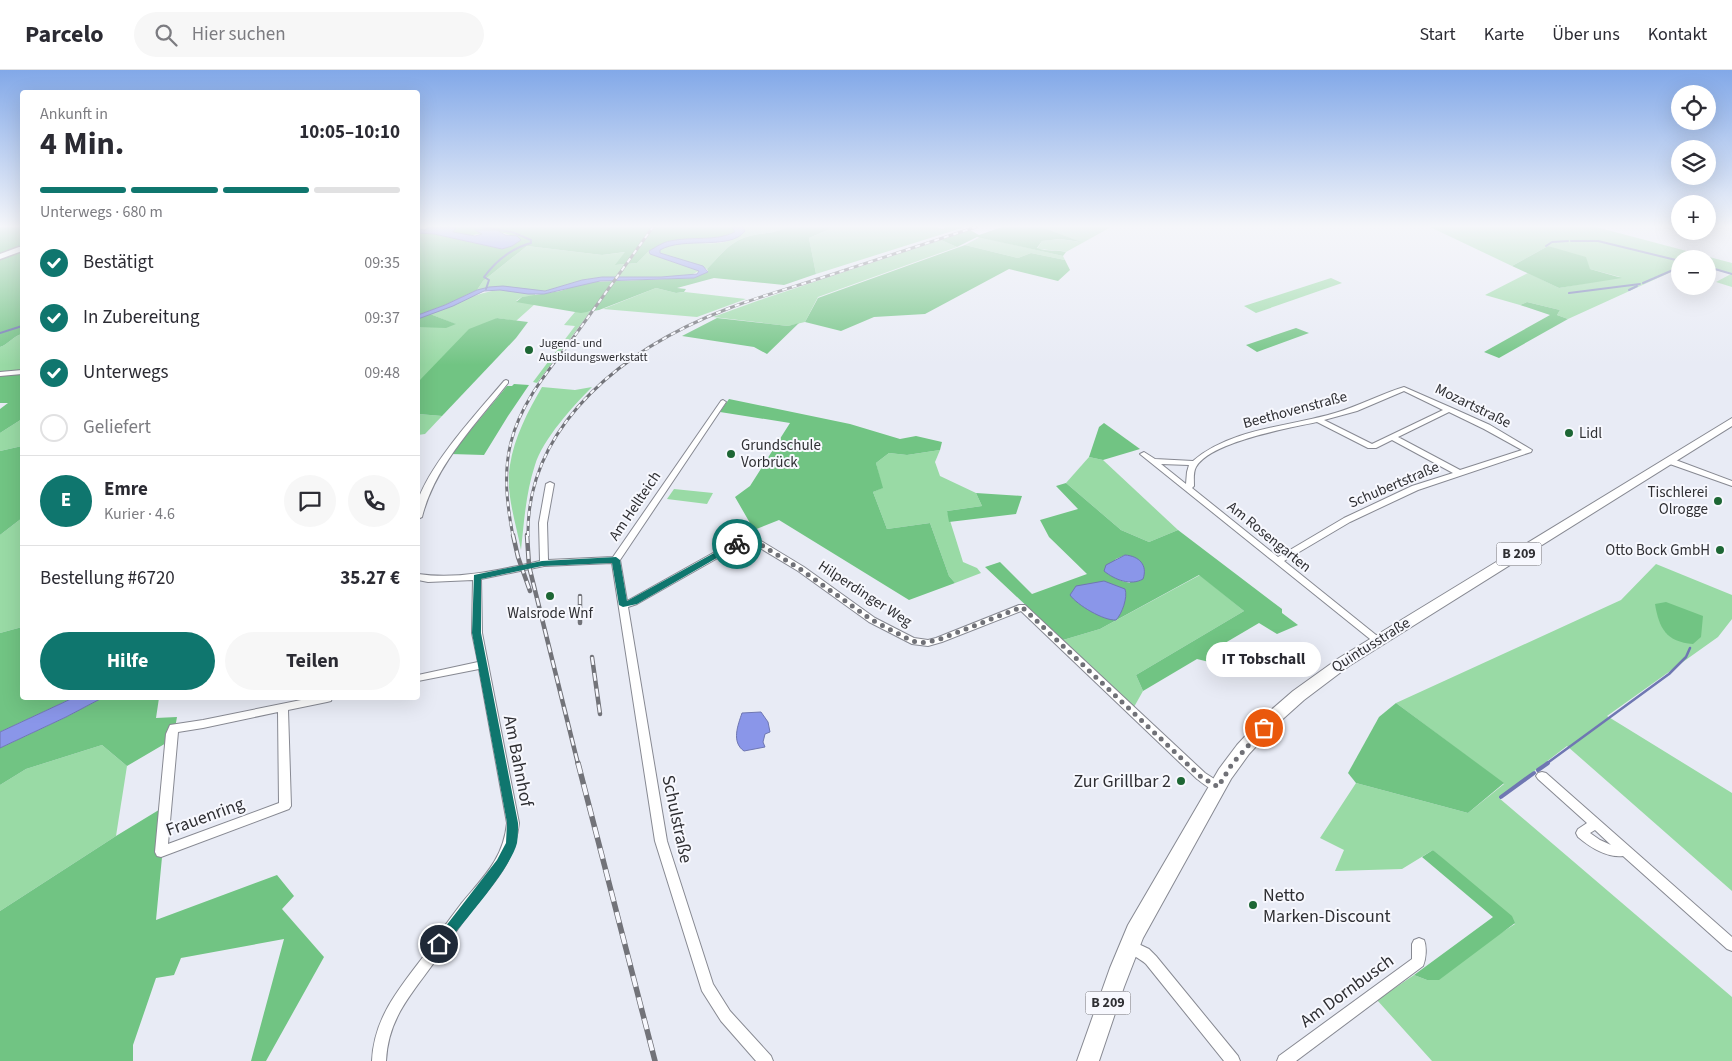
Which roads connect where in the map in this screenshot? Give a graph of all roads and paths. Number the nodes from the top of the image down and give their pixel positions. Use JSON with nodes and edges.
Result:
{"nodes":[{"id":1,"x":20,"y":372,"type":"edge"},
{"id":2,"x":0,"y":374,"type":"edge"},
{"id":3,"x":506,"y":382,"type":"dead end"},
{"id":4,"x":1404,"y":389,"type":"joint"},
{"id":5,"x":723,"y":402,"type":"dead end"},
{"id":6,"x":1450,"y":409,"type":"junction"},
{"id":7,"x":1318,"y":420,"type":"junction"},
{"id":8,"x":1732,"y":421,"type":"edge"},
{"id":9,"x":1392,"y":437,"type":"junction"},
{"id":10,"x":1528,"y":450,"type":"joint"},
{"id":11,"x":1144,"y":454,"type":"dead end"},
{"id":12,"x":1670,"y":461,"type":"junction"},
{"id":13,"x":1154,"y":462,"type":"junction"},
{"id":14,"x":1194,"y":463,"type":"junction"},
{"id":15,"x":1459,"y":473,"type":"junction"},
{"id":16,"x":550,"y":484,"type":"dead end"},
{"id":17,"x":1732,"y":484,"type":"edge"},
{"id":18,"x":1186,"y":488,"type":"junction"},
{"id":19,"x":420,"y":505,"type":"edge"},
{"id":20,"x":616,"y":560,"type":"junction"},
{"id":21,"x":1278,"y":561,"type":"junction"},
{"id":22,"x":544,"y":563,"type":"junction"},
{"id":23,"x":477,"y":577,"type":"junction"},
{"id":24,"x":420,"y":578,"type":"edge"},
{"id":25,"x":623,"y":605,"type":"junction"},
{"id":26,"x":1378,"y":640,"type":"junction"},
{"id":27,"x":482,"y":664,"type":"junction"},
{"id":28,"x":420,"y":678,"type":"edge"},
{"id":29,"x":317,"y":700,"type":"edge"},
{"id":30,"x":283,"y":707,"type":"junction"},
{"id":31,"x":174,"y":728,"type":"joint"},
{"id":32,"x":1542,"y":776,"type":"dead end"},
{"id":33,"x":1218,"y":787,"type":"junction"},
{"id":34,"x":1419,"y":944,"type":"dead end"},
{"id":35,"x":1732,"y":945,"type":"edge"},
{"id":36,"x":1130,"y":946,"type":"junction"},
{"id":37,"x":379,"y":1061,"type":"edge"},
{"id":38,"x":766,"y":1061,"type":"edge"},
{"id":39,"x":1088,"y":1061,"type":"edge"},
{"id":40,"x":1233,"y":1061,"type":"edge"},
{"id":41,"x":1284,"y":1061,"type":"edge"}],
"edges":[{"from":1,"to":2,"type":"street"},
{"from":3,"to":19,"type":"street"},
{"from":4,"to":6,"type":"street","name":"Mozartstraße"},
{"from":4,"to":7,"type":"street","name":"Beethovenstraße"},
{"from":5,"to":20,"type":"street","name":"Am Hellteich"},
{"from":6,"to":9,"type":"street"},
{"from":6,"to":10,"type":"street","name":"Mozartstraße"},
{"from":7,"to":9,"type":"street"},
{"from":7,"to":14,"type":"street","name":"Beethovenstraße"},
{"from":8,"to":12,"type":"main road","name":"Quintusstraße","number":"B 209"},
{"from":9,"to":15,"type":"street"},
{"from":10,"to":15,"type":"street","name":"Schubertstraße"},
{"from":11,"to":13,"type":"street","name":"Am Rosengarten"},
{"from":12,"to":17,"type":"street"},
{"from":12,"to":26,"type":"main road","name":"Quintusstraße","number":"B 209"},
{"from":13,"to":14,"type":"street"},
{"from":13,"to":18,"type":"street","name":"Am Rosengarten"},
{"from":14,"to":18,"type":"street"},
{"from":15,"to":21,"type":"street","name":"Schubertstraße"},
{"from":16,"to":22,"type":"street"},
{"from":18,"to":21,"type":"street","name":"Am Rosengarten"},
{"from":20,"to":22,"type":"street","name":"Am Hellteich"},
{"from":20,"to":25,"type":"street","name":"Schulstraße"},
{"from":21,"to":26,"type":"street","name":"Am Rosengarten"},
{"from":22,"to":23,"type":"street","name":"Am Hellteich"},
{"from":23,"to":24,"type":"street"},
{"from":23,"to":27,"type":"street","name":"Am Bahnhof"},
{"from":25,"to":33,"type":"street","name":"Hilperdinger Weg"},
{"from":25,"to":38,"type":"street","name":"Schulstraße"},
{"from":26,"to":33,"type":"main road","name":"Quintusstraße","number":"B 209"},
{"from":27,"to":28,"type":"street"},
{"from":27,"to":37,"type":"street","name":"Am Bahnhof"},
{"from":29,"to":30,"type":"street"},
{"from":30,"to":31,"type":"street"},
{"from":30,"to":31,"type":"street","name":"Frauenring"},
{"from":32,"to":35,"type":"street"},
{"from":33,"to":36,"type":"main road","name":"Quintusstraße","number":"B 209"},
{"from":34,"to":41,"type":"street","name":"Am Dornbusch"},
{"from":36,"to":39,"type":"main road","name":"Quintusstraße","number":"B 209"},
{"from":36,"to":40,"type":"street"}]}
